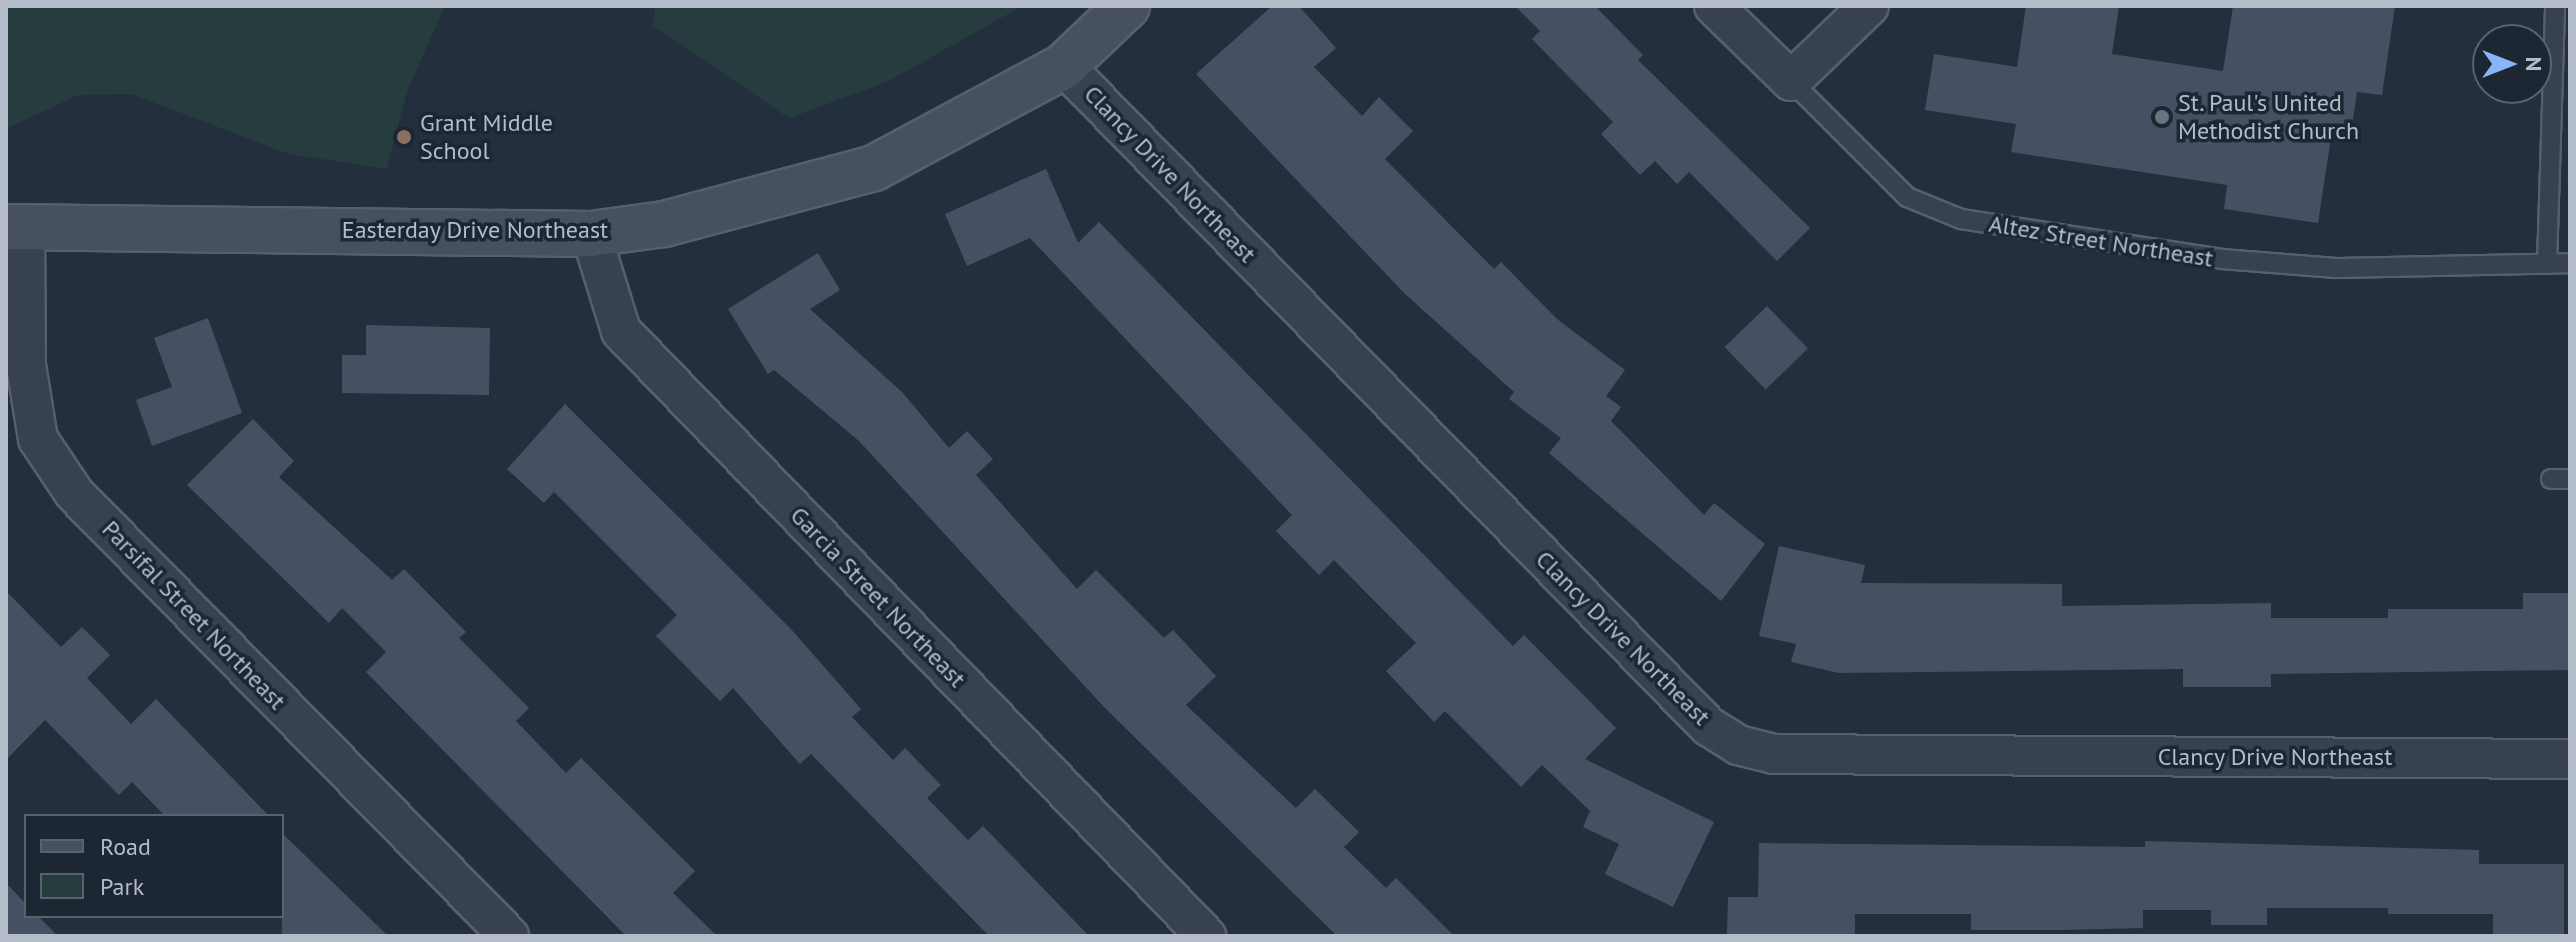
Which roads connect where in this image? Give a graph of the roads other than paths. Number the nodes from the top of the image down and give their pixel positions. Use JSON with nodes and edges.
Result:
{"nodes":[{"id":1,"x":1127,"y":6,"type":"edge"},
{"id":2,"x":1714,"y":6,"type":"edge"},
{"id":3,"x":1869,"y":6,"type":"edge"},
{"id":4,"x":2555,"y":6,"type":"edge"},
{"id":5,"x":1064,"y":66,"type":"junction"},
{"id":6,"x":1791,"y":81,"type":"junction"},
{"id":7,"x":15,"y":227,"type":"edge"},
{"id":8,"x":591,"y":234,"type":"junction"},
{"id":9,"x":2570,"y":263,"type":"edge"},
{"id":10,"x":2547,"y":264,"type":"junction"},
{"id":11,"x":2570,"y":759,"type":"edge"},
{"id":12,"x":509,"y":936,"type":"edge"},
{"id":13,"x":1206,"y":936,"type":"edge"}],
"edges":[{"from":1,"to":5,"type":"street","name":"Easterday Drive Northeast"},
{"from":2,"to":6,"type":"street","name":"Altez Street Northeast"},
{"from":3,"to":6,"type":"street"},
{"from":4,"to":10,"type":"lane"},
{"from":5,"to":8,"type":"street","name":"Easterday Drive Northeast"},
{"from":5,"to":11,"type":"street","name":"Clancy Drive Northeast"},
{"from":6,"to":10,"type":"lane","name":"Altez Street Northeast"},
{"from":7,"to":8,"type":"street","name":"Easterday Drive Northeast"},
{"from":7,"to":12,"type":"street","name":"Parsifal Street Northeast"},
{"from":8,"to":13,"type":"street","name":"Garcia Street Northeast"},
{"from":9,"to":10,"type":"lane","name":"Altez Street Northeast"}]}
